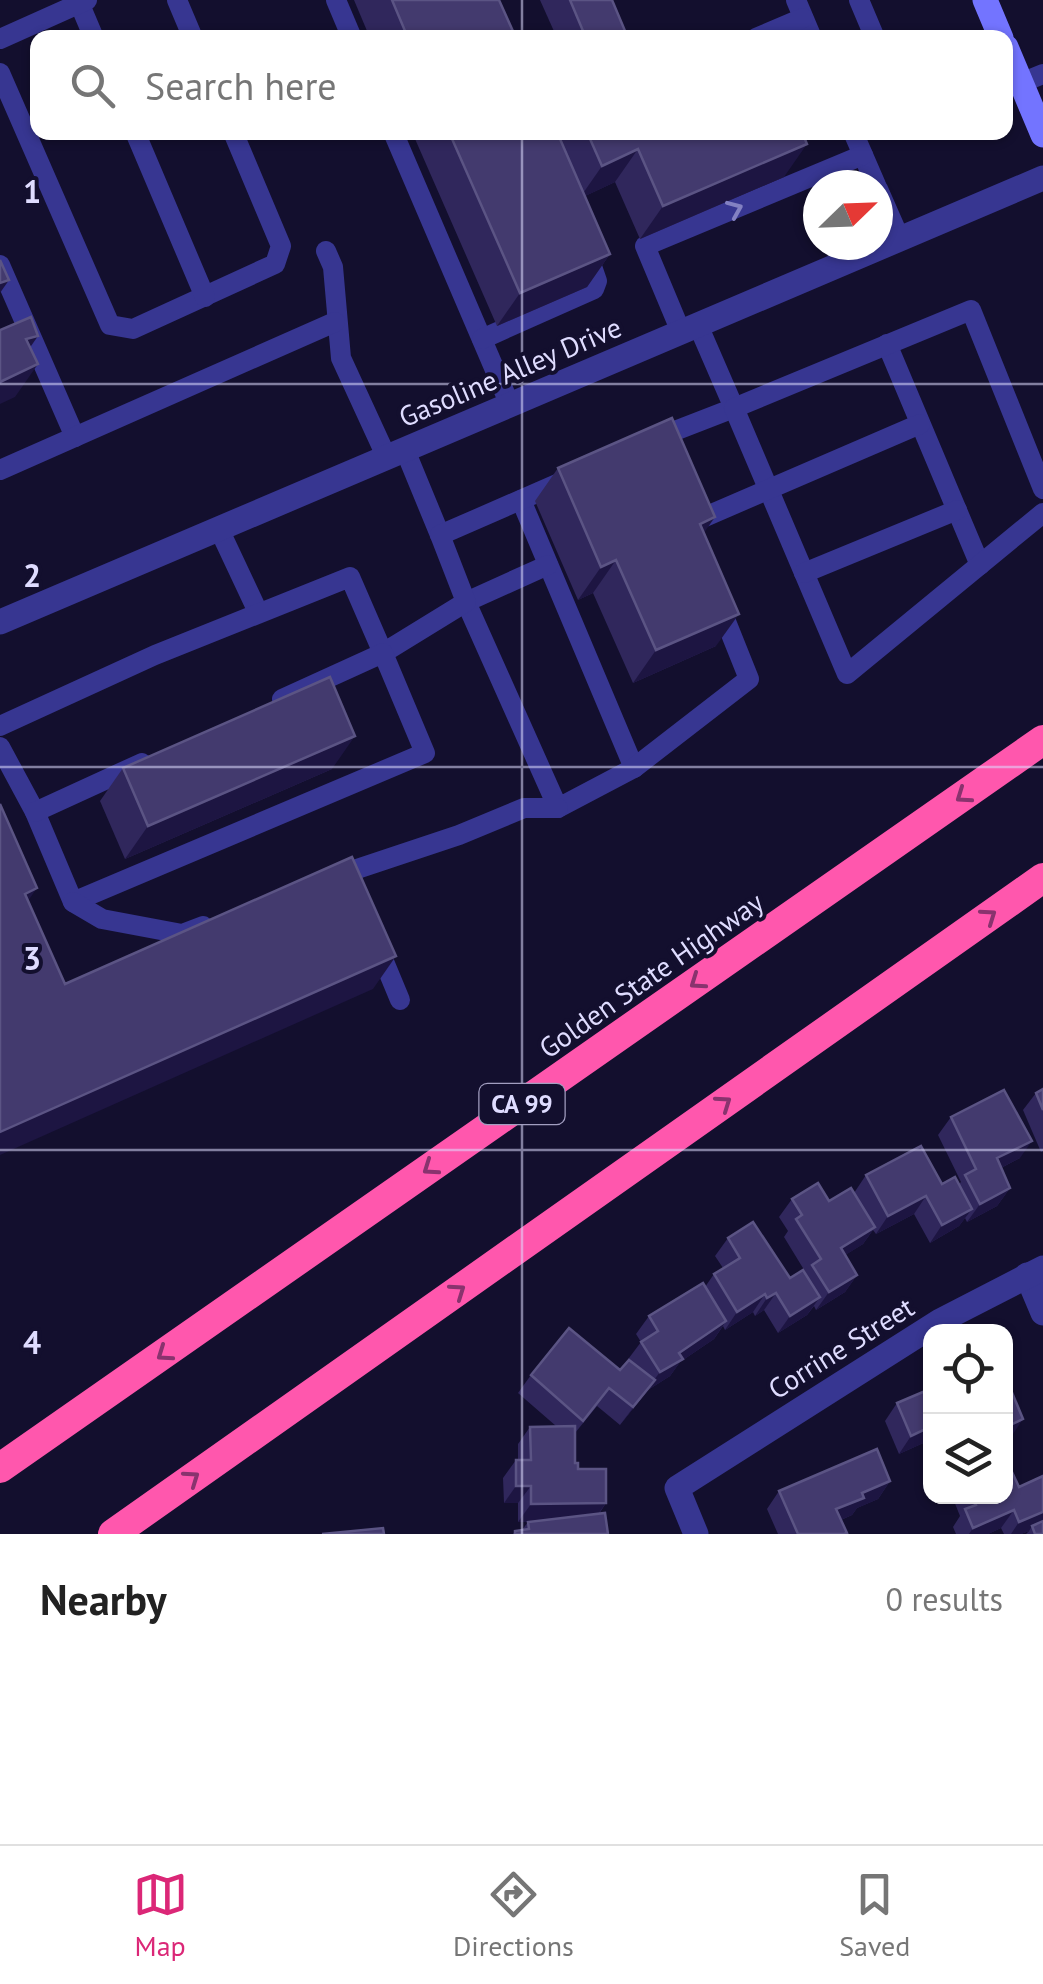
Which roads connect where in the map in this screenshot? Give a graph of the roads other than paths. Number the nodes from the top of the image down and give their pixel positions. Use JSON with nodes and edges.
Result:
{"nodes":[{"id":1,"x":177,"y":0,"type":"edge"},
{"id":2,"x":336,"y":0,"type":"edge"},
{"id":3,"x":859,"y":0,"type":"edge"},
{"id":4,"x":986,"y":0,"type":"edge"},
{"id":5,"x":82,"y":1,"type":"edge"},
{"id":6,"x":800,"y":9,"type":"edge"},
{"id":7,"x":91,"y":30,"type":"edge"},
{"id":8,"x":190,"y":30,"type":"edge"},
{"id":9,"x":349,"y":30,"type":"edge"},
{"id":10,"x":768,"y":30,"type":"edge"},
{"id":11,"x":872,"y":30,"type":"edge"},
{"id":12,"x":999,"y":30,"type":"edge"},
{"id":13,"x":0,"y":39,"type":"edge"},
{"id":14,"x":1013,"y":55,"type":"edge"},
{"id":15,"x":0,"y":72,"type":"edge"},
{"id":16,"x":1032,"y":78,"type":"edge"},
{"id":17,"x":1043,"y":135,"type":"edge"},
{"id":18,"x":138,"y":140,"type":"edge"},
{"id":19,"x":236,"y":140,"type":"edge"},
{"id":20,"x":396,"y":140,"type":"edge"},
{"id":21,"x":856,"y":140,"type":"edge"},
{"id":22,"x":863,"y":155,"type":"junction"},
{"id":23,"x":870,"y":170,"type":"edge"},
{"id":24,"x":1043,"y":178,"type":"edge"},
{"id":25,"x":893,"y":223,"type":"edge"},
{"id":26,"x":579,"y":234,"type":"edge"},
{"id":27,"x":900,"y":239,"type":"junction"},
{"id":28,"x":326,"y":250,"type":"dead end"},
{"id":29,"x":0,"y":265,"type":"edge"},
{"id":30,"x":206,"y":297,"type":"junction"},
{"id":31,"x":336,"y":322,"type":"junction"},
{"id":32,"x":690,"y":329,"type":"junction"},
{"id":33,"x":482,"y":340,"type":"junction"},
{"id":34,"x":887,"y":344,"type":"junction"},
{"id":35,"x":510,"y":405,"type":"junction"},
{"id":36,"x":734,"y":408,"type":"junction"},
{"id":37,"x":920,"y":424,"type":"junction"},
{"id":38,"x":75,"y":437,"type":"junction"},
{"id":39,"x":652,"y":447,"type":"edge"},
{"id":40,"x":396,"y":454,"type":"junction"},
{"id":41,"x":0,"y":470,"type":"edge"},
{"id":42,"x":588,"y":470,"type":"edge"},
{"id":43,"x":1043,"y":489,"type":"edge"},
{"id":44,"x":769,"y":490,"type":"junction"},
{"id":45,"x":520,"y":500,"type":"junction"},
{"id":46,"x":957,"y":510,"type":"junction"},
{"id":47,"x":1043,"y":514,"type":"edge"},
{"id":48,"x":688,"y":524,"type":"edge"},
{"id":49,"x":218,"y":529,"type":"junction"},
{"id":50,"x":440,"y":535,"type":"junction"},
{"id":51,"x":548,"y":565,"type":"junction"},
{"id":52,"x":980,"y":565,"type":"junction"},
{"id":53,"x":804,"y":573,"type":"junction"},
{"id":54,"x":708,"y":576,"type":"edge"},
{"id":55,"x":466,"y":602,"type":"junction"},
{"id":56,"x":258,"y":612,"type":"junction"},
{"id":57,"x":0,"y":622,"type":"edge"},
{"id":58,"x":383,"y":653,"type":"junction"},
{"id":59,"x":261,"y":708,"type":"edge"},
{"id":60,"x":0,"y":726,"type":"edge"},
{"id":61,"x":1043,"y":740,"type":"edge"},
{"id":62,"x":0,"y":747,"type":"edge"},
{"id":63,"x":157,"y":756,"type":"edge"},
{"id":64,"x":634,"y":768,"type":"junction"},
{"id":65,"x":558,"y":808,"type":"junction"},
{"id":66,"x":35,"y":812,"type":"junction"},
{"id":67,"x":1043,"y":878,"type":"edge"},
{"id":68,"x":310,"y":886,"type":"edge"},
{"id":69,"x":73,"y":902,"type":"junction"},
{"id":70,"x":218,"y":920,"type":"edge"},
{"id":71,"x":369,"y":926,"type":"edge"},
{"id":72,"x":400,"y":1000,"type":"dead end"},
{"id":73,"x":1035,"y":1272,"type":"edge"},
{"id":74,"x":1043,"y":1312,"type":"edge"},
{"id":75,"x":0,"y":1468,"type":"edge"},
{"id":76,"x":113,"y":1534,"type":"edge"},
{"id":77,"x":696,"y":1534,"type":"edge"}],
"edges":[{"from":1,"to":8,"type":"lane"},
{"from":2,"to":9,"type":"lane"},
{"from":3,"to":11,"type":"lane"},
{"from":4,"to":12,"type":"street"},
{"from":5,"to":7,"type":"lane"},
{"from":5,"to":13,"type":"lane"},
{"from":6,"to":10,"type":"lane"},
{"from":14,"to":16,"type":"street"},
{"from":15,"to":30,"type":"lane"},
{"from":16,"to":17,"type":"street"},
{"from":18,"to":30,"type":"lane"},
{"from":19,"to":30,"type":"lane"},
{"from":20,"to":33,"type":"lane"},
{"from":21,"to":22,"type":"lane"},
{"from":22,"to":23,"type":"lane"},
{"from":32,"to":22,"type":"lane","one_way":true},
{"from":24,"to":27,"type":"street","name":"Gasoline Alley Drive"},
{"from":25,"to":27,"type":"lane"},
{"from":26,"to":33,"type":"lane"},
{"from":27,"to":32,"type":"street","name":"Gasoline Alley Drive"},
{"from":28,"to":31,"type":"lane"},
{"from":29,"to":38,"type":"lane"},
{"from":31,"to":38,"type":"lane"},
{"from":31,"to":40,"type":"lane"},
{"from":32,"to":35,"type":"street","name":"Gasoline Alley Drive"},
{"from":32,"to":36,"type":"lane"},
{"from":33,"to":35,"type":"lane"},
{"from":34,"to":36,"type":"lane"},
{"from":34,"to":37,"type":"lane"},
{"from":34,"to":43,"type":"lane"},
{"from":35,"to":40,"type":"street","name":"Gasoline Alley Drive"},
{"from":36,"to":39,"type":"lane"},
{"from":36,"to":44,"type":"lane"},
{"from":37,"to":44,"type":"lane"},
{"from":37,"to":46,"type":"lane"},
{"from":38,"to":41,"type":"lane"},
{"from":40,"to":49,"type":"street","name":"Gasoline Alley Drive"},
{"from":40,"to":50,"type":"lane"},
{"from":42,"to":45,"type":"lane"},
{"from":44,"to":48,"type":"lane"},
{"from":44,"to":53,"type":"lane"},
{"from":45,"to":50,"type":"lane"},
{"from":45,"to":51,"type":"lane"},
{"from":46,"to":52,"type":"lane"},
{"from":46,"to":53,"type":"lane"},
{"from":47,"to":52,"type":"lane"},
{"from":49,"to":56,"type":"lane"},
{"from":49,"to":57,"type":"street","name":"Gasoline Alley Drive"},
{"from":50,"to":55,"type":"lane"},
{"from":51,"to":55,"type":"lane"},
{"from":51,"to":64,"type":"lane"},
{"from":52,"to":53,"type":"lane"},
{"from":54,"to":64,"type":"lane"},
{"from":55,"to":58,"type":"lane"},
{"from":55,"to":65,"type":"lane"},
{"from":56,"to":58,"type":"lane"},
{"from":56,"to":60,"type":"lane"},
{"from":58,"to":59,"type":"lane"},
{"from":58,"to":69,"type":"lane"},
{"from":61,"to":75,"type":"highway","name":"Golden State Highway","number":"CA 99","one_way":true},
{"from":62,"to":66,"type":"lane"},
{"from":63,"to":66,"type":"lane"},
{"from":64,"to":65,"type":"lane"},
{"from":65,"to":68,"type":"lane"},
{"from":66,"to":69,"type":"lane"},
{"from":76,"to":67,"type":"highway","one_way":true},
{"from":69,"to":70,"type":"lane"},
{"from":71,"to":72,"type":"lane"},
{"from":73,"to":74,"type":"street"},
{"from":73,"to":77,"type":"street","name":"Corrine Street"}]}
